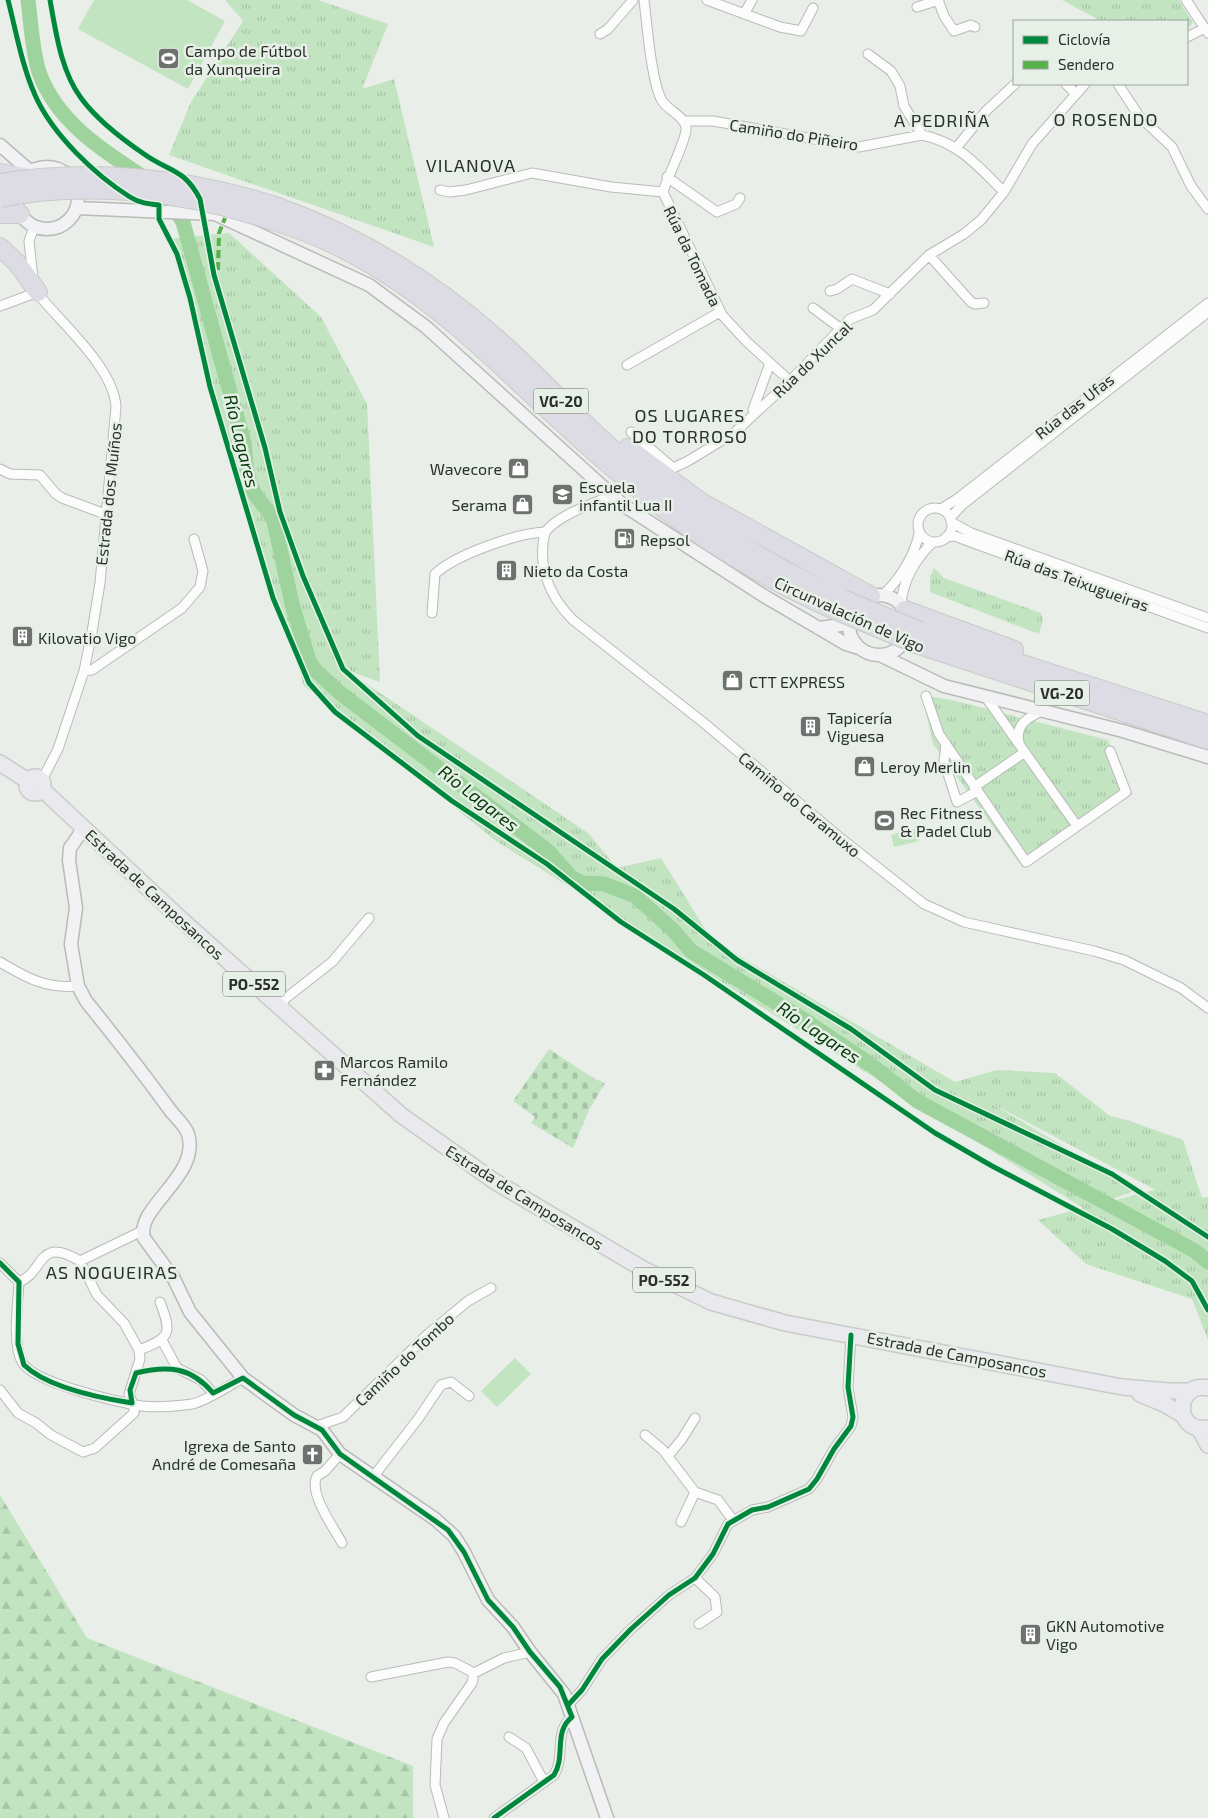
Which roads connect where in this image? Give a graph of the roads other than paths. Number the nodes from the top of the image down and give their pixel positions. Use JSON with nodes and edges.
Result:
{"nodes":[{"id":1,"x":633,"y":0,"type":"edge"},
{"id":2,"x":644,"y":0,"type":"edge"},
{"id":3,"x":706,"y":0,"type":"edge"},
{"id":4,"x":752,"y":0,"type":"edge"},
{"id":5,"x":939,"y":0,"type":"edge"},
{"id":6,"x":1186,"y":0,"type":"edge"},
{"id":7,"x":917,"y":7,"type":"dead end"},
{"id":8,"x":813,"y":8,"type":"dead end"},
{"id":9,"x":744,"y":14,"type":"junction"},
{"id":10,"x":975,"y":28,"type":"dead end"},
{"id":11,"x":1206,"y":30,"type":"edge"},
{"id":12,"x":600,"y":34,"type":"dead end"},
{"id":13,"x":1188,"y":37,"type":"edge"},
{"id":14,"x":868,"y":54,"type":"dead end"},
{"id":15,"x":1014,"y":85,"type":"edge"},
{"id":16,"x":1067,"y":85,"type":"edge"},
{"id":17,"x":1084,"y":85,"type":"edge"},
{"id":18,"x":1119,"y":85,"type":"edge"},
{"id":19,"x":1075,"y":93,"type":"junction"},
{"id":20,"x":684,"y":121,"type":"junction"},
{"id":21,"x":922,"y":135,"type":"junction"},
{"id":22,"x":0,"y":145,"type":"edge"},
{"id":23,"x":957,"y":147,"type":"junction"},
{"id":24,"x":0,"y":173,"type":"edge"},
{"id":25,"x":28,"y":174,"type":"junction"},
{"id":26,"x":667,"y":177,"type":"junction"},
{"id":27,"x":0,"y":183,"type":"edge"},
{"id":28,"x":440,"y":190,"type":"dead end"},
{"id":29,"x":663,"y":192,"type":"junction"},
{"id":30,"x":1004,"y":192,"type":"junction"},
{"id":31,"x":0,"y":198,"type":"edge"},
{"id":32,"x":740,"y":198,"type":"dead end"},
{"id":33,"x":77,"y":208,"type":"junction"},
{"id":34,"x":1208,"y":208,"type":"edge"},
{"id":35,"x":0,"y":214,"type":"edge"},
{"id":36,"x":20,"y":214,"type":"junction"},
{"id":37,"x":275,"y":214,"type":"junction"},
{"id":38,"x":34,"y":227,"type":"junction"},
{"id":39,"x":0,"y":247,"type":"edge"},
{"id":40,"x":929,"y":255,"type":"junction"},
{"id":41,"x":830,"y":291,"type":"dead end"},
{"id":42,"x":38,"y":292,"type":"junction"},
{"id":43,"x":890,"y":294,"type":"junction"},
{"id":44,"x":1208,"y":302,"type":"edge"},
{"id":45,"x":984,"y":303,"type":"dead end"},
{"id":46,"x":0,"y":306,"type":"edge"},
{"id":47,"x":813,"y":308,"type":"dead end"},
{"id":48,"x":720,"y":312,"type":"junction"},
{"id":49,"x":1208,"y":312,"type":"edge"},
{"id":50,"x":840,"y":328,"type":"junction"},
{"id":51,"x":770,"y":363,"type":"junction"},
{"id":52,"x":524,"y":364,"type":"junction"},
{"id":53,"x":627,"y":365,"type":"dead end"},
{"id":54,"x":790,"y":381,"type":"junction"},
{"id":55,"x":753,"y":410,"type":"dead end"},
{"id":56,"x":630,"y":432,"type":"dead end"},
{"id":57,"x":0,"y":469,"type":"edge"},
{"id":58,"x":616,"y":493,"type":"junction"},
{"id":59,"x":941,"y":509,"type":"junction"},
{"id":60,"x":105,"y":514,"type":"junction"},
{"id":61,"x":951,"y":520,"type":"junction"},
{"id":62,"x":545,"y":532,"type":"junction"},
{"id":63,"x":919,"y":533,"type":"junction"},
{"id":64,"x":946,"y":537,"type":"junction"},
{"id":65,"x":194,"y":539,"type":"dead end"},
{"id":66,"x":933,"y":542,"type":"junction"},
{"id":67,"x":877,"y":596,"type":"junction"},
{"id":68,"x":903,"y":607,"type":"junction"},
{"id":69,"x":843,"y":610,"type":"junction"},
{"id":70,"x":432,"y":614,"type":"dead end"},
{"id":71,"x":1208,"y":618,"type":"edge"},
{"id":72,"x":819,"y":628,"type":"junction"},
{"id":73,"x":1208,"y":628,"type":"edge"},
{"id":74,"x":918,"y":638,"type":"junction"},
{"id":75,"x":859,"y":648,"type":"junction"},
{"id":76,"x":896,"y":650,"type":"junction"},
{"id":77,"x":880,"y":655,"type":"junction"},
{"id":78,"x":910,"y":670,"type":"junction"},
{"id":79,"x":84,"y":671,"type":"junction"},
{"id":80,"x":926,"y":696,"type":"dead end"},
{"id":81,"x":985,"y":696,"type":"junction"},
{"id":82,"x":1042,"y":710,"type":"junction"},
{"id":83,"x":1171,"y":711,"type":"junction"},
{"id":84,"x":1208,"y":724,"type":"edge"},
{"id":85,"x":1208,"y":740,"type":"edge"},
{"id":86,"x":946,"y":744,"type":"junction"},
{"id":87,"x":1020,"y":744,"type":"junction"},
{"id":88,"x":1110,"y":751,"type":"dead end"},
{"id":89,"x":1025,"y":752,"type":"junction"},
{"id":90,"x":1208,"y":757,"type":"edge"},
{"id":91,"x":0,"y":762,"type":"edge"},
{"id":92,"x":37,"y":784,"type":"junction"},
{"id":93,"x":976,"y":789,"type":"junction"},
{"id":94,"x":1077,"y":826,"type":"junction"},
{"id":95,"x":84,"y":828,"type":"junction"},
{"id":96,"x":369,"y":918,"type":"dead end"},
{"id":97,"x":0,"y":962,"type":"edge"},
{"id":98,"x":78,"y":986,"type":"junction"},
{"id":99,"x":279,"y":1006,"type":"junction"},
{"id":100,"x":1208,"y":1008,"type":"edge"},
{"id":101,"x":142,"y":1231,"type":"junction"},
{"id":102,"x":80,"y":1262,"type":"junction"},
{"id":103,"x":0,"y":1263,"type":"edge"},
{"id":104,"x":19,"y":1282,"type":"junction"},
{"id":105,"x":491,"y":1288,"type":"dead end"},
{"id":106,"x":160,"y":1302,"type":"dead end"},
{"id":107,"x":851,"y":1335,"type":"junction"},
{"id":108,"x":162,"y":1340,"type":"junction"},
{"id":109,"x":139,"y":1350,"type":"junction"},
{"id":110,"x":243,"y":1378,"type":"junction"},
{"id":111,"x":1122,"y":1387,"type":"junction"},
{"id":112,"x":1208,"y":1388,"type":"edge"},
{"id":113,"x":0,"y":1390,"type":"edge"},
{"id":114,"x":1190,"y":1391,"type":"junction"},
{"id":115,"x":213,"y":1393,"type":"junction"},
{"id":116,"x":469,"y":1396,"type":"dead end"},
{"id":117,"x":132,"y":1403,"type":"junction"},
{"id":118,"x":1183,"y":1415,"type":"junction"},
{"id":119,"x":695,"y":1418,"type":"dead end"},
{"id":120,"x":317,"y":1426,"type":"junction"},
{"id":121,"x":1204,"y":1428,"type":"edge"},
{"id":122,"x":645,"y":1435,"type":"dead end"},
{"id":123,"x":1208,"y":1444,"type":"edge"},
{"id":124,"x":340,"y":1454,"type":"junction"},
{"id":125,"x":668,"y":1456,"type":"junction"},
{"id":126,"x":372,"y":1477,"type":"junction"},
{"id":127,"x":695,"y":1492,"type":"junction"},
{"id":128,"x":733,"y":1520,"type":"junction"},
{"id":129,"x":681,"y":1522,"type":"dead end"},
{"id":130,"x":342,"y":1543,"type":"dead end"},
{"id":131,"x":695,"y":1578,"type":"junction"},
{"id":132,"x":699,"y":1624,"type":"dead end"},
{"id":133,"x":530,"y":1652,"type":"junction"},
{"id":134,"x":474,"y":1673,"type":"junction"},
{"id":135,"x":372,"y":1676,"type":"dead end"},
{"id":136,"x":570,"y":1711,"type":"junction"},
{"id":137,"x":510,"y":1737,"type":"dead end"},
{"id":138,"x":544,"y":1782,"type":"junction"},
{"id":139,"x":444,"y":1818,"type":"edge"},
{"id":140,"x":494,"y":1818,"type":"edge"},
{"id":141,"x":607,"y":1818,"type":"edge"}],
"edges":[{"from":1,"to":12,"type":"street"},
{"from":2,"to":20,"type":"street"},
{"from":3,"to":9,"type":"street"},
{"from":4,"to":9,"type":"street"},
{"from":5,"to":7,"type":"street"},
{"from":5,"to":10,"type":"street"},
{"from":6,"to":11,"type":"street"},
{"from":8,"to":9,"type":"street"},
{"from":11,"to":13,"type":"street"},
{"from":14,"to":21,"type":"street"},
{"from":15,"to":23,"type":"street"},
{"from":16,"to":19,"type":"street"},
{"from":17,"to":19,"type":"street","name":"Rúa do Xuncal"},
{"from":18,"to":34,"type":"street"},
{"from":19,"to":30,"type":"street","name":"Rúa do Xuncal"},
{"from":20,"to":21,"type":"street","name":"Camiño do Piñeiro"},
{"from":20,"to":26,"type":"street","name":"Rúa da Tomada"},
{"from":21,"to":23,"type":"street","name":"Camiño do Piñeiro"},
{"from":22,"to":25,"type":"main road"},
{"from":23,"to":30,"type":"street","name":"Camiño do Piñeiro"},
{"from":24,"to":25,"type":"highway"},
{"from":25,"to":33,"type":"main road"},
{"from":25,"to":36,"type":"main road"},
{"from":26,"to":29,"type":"street","name":"Rúa da Tomada"},
{"from":26,"to":32,"type":"street"},
{"from":27,"to":37,"type":"highway","name":"Circunvalación de Vigo","number":"VG-20","bridge":true},
{"from":28,"to":29,"type":"street"},
{"from":29,"to":48,"type":"street","name":"Rúa da Tomada"},
{"from":30,"to":40,"type":"street","name":"Rúa do Xuncal"},
{"from":31,"to":37,"type":"highway","name":"Circunvalación de Vigo","number":"VG-20","bridge":true},
{"from":33,"to":38,"type":"main road"},
{"from":33,"to":58,"type":"main road"},
{"from":35,"to":36,"type":"highway"},
{"from":36,"to":38,"type":"main road"},
{"from":37,"to":52,"type":"highway","name":"Circunvalación de Vigo","number":"VG-20"},
{"from":37,"to":69,"type":"highway","name":"Circunvalación de Vigo","number":"VG-20"},
{"from":38,"to":42,"type":"street","name":"Estrada dos Muíños"},
{"from":39,"to":42,"type":"highway"},
{"from":40,"to":43,"type":"street","name":"Rúa do Xuncal"},
{"from":40,"to":45,"type":"street"},
{"from":41,"to":43,"type":"street"},
{"from":42,"to":46,"type":"street"},
{"from":42,"to":60,"type":"street","name":"Estrada dos Muíños"},
{"from":43,"to":50,"type":"street","name":"Rúa do Xuncal"},
{"from":44,"to":59,"type":"street","name":"Rúa das Ufas"},
{"from":47,"to":50,"type":"street"},
{"from":48,"to":51,"type":"street","name":"Rúa da Tomada"},
{"from":48,"to":53,"type":"street"},
{"from":49,"to":61,"type":"street","name":"Rúa das Ufas"},
{"from":50,"to":54,"type":"street","name":"Rúa do Xuncal"},
{"from":51,"to":54,"type":"street","name":"Rúa da Tomada"},
{"from":51,"to":55,"type":"street"},
{"from":52,"to":67,"type":"highway"},
{"from":52,"to":69,"type":"highway","name":"Circunvalación de Vigo","number":"VG-20"},
{"from":54,"to":56,"type":"street","name":"Rúa do Xuncal"},
{"from":57,"to":60,"type":"street"},
{"from":58,"to":62,"type":"street"},
{"from":58,"to":72,"type":"main road"},
{"from":59,"to":61,"type":"street"},
{"from":59,"to":63,"type":"street","name":"Rúa das Ufas"},
{"from":60,"to":79,"type":"street","name":"Estrada dos Muíños"},
{"from":61,"to":64,"type":"street","name":"Rúa das Ufas"},
{"from":61,"to":71,"type":"street","name":"Rúa das Teixugueiras"},
{"from":62,"to":70,"type":"street"},
{"from":62,"to":100,"type":"street","name":"Camiño do Caramuxo"},
{"from":63,"to":66,"type":"street"},
{"from":63,"to":67,"type":"street","name":"Rúa das Ufas"},
{"from":64,"to":66,"type":"street"},
{"from":64,"to":73,"type":"street","name":"Rúa das Teixugueiras"},
{"from":65,"to":79,"type":"street"},
{"from":66,"to":68,"type":"street"},
{"from":67,"to":68,"type":"main road"},
{"from":67,"to":69,"type":"main road"},
{"from":68,"to":76,"type":"main road"},
{"from":68,"to":83,"type":"highway"},
{"from":69,"to":72,"type":"main road"},
{"from":69,"to":74,"type":"highway","name":"Circunvalación de Vigo","number":"VG-20","bridge":true},
{"from":69,"to":75,"type":"main road"},
{"from":72,"to":75,"type":"main road"},
{"from":74,"to":83,"type":"highway","name":"Circunvalación de Vigo","number":"VG-20"},
{"from":74,"to":85,"type":"highway","name":"Circunvalación de Vigo","number":"VG-20"},
{"from":75,"to":77,"type":"main road"},
{"from":76,"to":77,"type":"main road"},
{"from":76,"to":78,"type":"main road"},
{"from":77,"to":78,"type":"main road"},
{"from":78,"to":81,"type":"main road"},
{"from":79,"to":92,"type":"street","name":"Estrada dos Muíños"},
{"from":80,"to":86,"type":"street"},
{"from":81,"to":82,"type":"main road"},
{"from":81,"to":87,"type":"street"},
{"from":82,"to":87,"type":"street"},
{"from":82,"to":90,"type":"main road"},
{"from":83,"to":84,"type":"highway","name":"Circunvalación de Vigo","number":"VG-20"},
{"from":86,"to":93,"type":"street"},
{"from":86,"to":93,"type":"street"},
{"from":87,"to":89,"type":"street"},
{"from":88,"to":94,"type":"street"},
{"from":89,"to":93,"type":"street"},
{"from":89,"to":94,"type":"street"},
{"from":91,"to":92,"type":"main road","name":"Estrada de Camposancos","number":"PO-552"},
{"from":92,"to":95,"type":"main road","name":"Estrada de Camposancos","number":"PO-552"},
{"from":93,"to":94,"type":"street"},
{"from":95,"to":98,"type":"main road"},
{"from":95,"to":99,"type":"main road","name":"Estrada de Camposancos","number":"PO-552"},
{"from":96,"to":99,"type":"street"},
{"from":97,"to":98,"type":"street"},
{"from":98,"to":101,"type":"main road"},
{"from":99,"to":107,"type":"main road","name":"Estrada de Camposancos","number":"PO-552"},
{"from":101,"to":102,"type":"street"},
{"from":101,"to":110,"type":"main road"},
{"from":102,"to":104,"type":"street"},
{"from":102,"to":109,"type":"street"},
{"from":103,"to":104,"type":"street"},
{"from":104,"to":117,"type":"street"},
{"from":105,"to":120,"type":"street","name":"Camiño do Tombo"},
{"from":106,"to":108,"type":"street"},
{"from":107,"to":111,"type":"main road","name":"Estrada de Camposancos","number":"PO-552"},
{"from":107,"to":128,"type":"street"},
{"from":108,"to":109,"type":"street"},
{"from":108,"to":115,"type":"street"},
{"from":109,"to":117,"type":"street"},
{"from":110,"to":115,"type":"street"},
{"from":110,"to":120,"type":"main road"},
{"from":111,"to":114,"type":"main road","name":"Estrada de Camposancos"},
{"from":111,"to":118,"type":"main road","name":"Estrada de Camposancos"},
{"from":112,"to":114,"type":"main road","name":"Estrada de Camposancos"},
{"from":113,"to":117,"type":"street"},
{"from":114,"to":118,"type":"main road"},
{"from":115,"to":117,"type":"street"},
{"from":116,"to":126,"type":"street"},
{"from":118,"to":121,"type":"main road","name":"Estrada de Camposancos"},
{"from":119,"to":125,"type":"street"},
{"from":120,"to":124,"type":"main road"},
{"from":121,"to":123,"type":"main road"},
{"from":122,"to":125,"type":"street"},
{"from":124,"to":126,"type":"main road"},
{"from":124,"to":130,"type":"street"},
{"from":125,"to":127,"type":"street"},
{"from":126,"to":133,"type":"main road"},
{"from":127,"to":128,"type":"street"},
{"from":127,"to":129,"type":"street"},
{"from":128,"to":131,"type":"street"},
{"from":131,"to":132,"type":"street"},
{"from":131,"to":136,"type":"street"},
{"from":133,"to":134,"type":"street"},
{"from":133,"to":136,"type":"main road"},
{"from":134,"to":135,"type":"street"},
{"from":134,"to":139,"type":"street"},
{"from":136,"to":138,"type":"street"},
{"from":136,"to":141,"type":"main road"},
{"from":137,"to":138,"type":"street"},
{"from":138,"to":140,"type":"street"}]}
